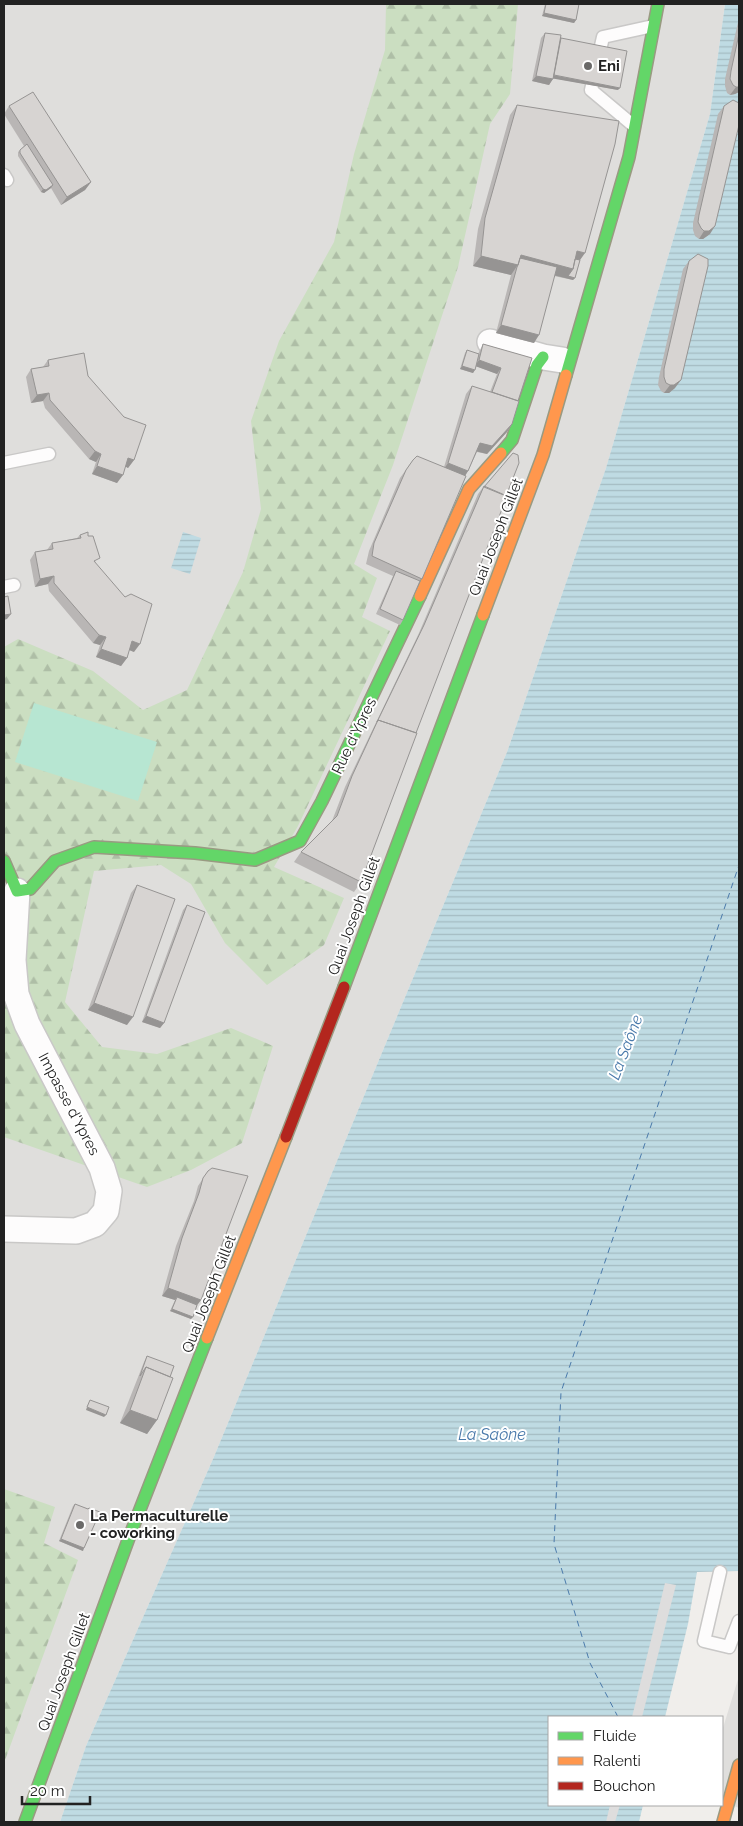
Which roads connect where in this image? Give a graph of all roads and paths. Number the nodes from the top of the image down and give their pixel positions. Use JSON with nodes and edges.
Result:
{"nodes":[{"id":1,"x":658,"y":4,"type":"edge"},
{"id":2,"x":653,"y":26,"type":"junction"},
{"id":3,"x":634,"y":126,"type":"junction"},
{"id":4,"x":490,"y":342,"type":"dead end"},
{"id":5,"x":543,"y":357,"type":"junction"},
{"id":6,"x":569,"y":362,"type":"junction"},
{"id":7,"x":48,"y":454,"type":"dead end"},
{"id":8,"x":4,"y":463,"type":"edge"},
{"id":9,"x":4,"y":861,"type":"edge"},
{"id":10,"x":17,"y":891,"type":"junction"},
{"id":11,"x":4,"y":1229,"type":"edge"},
{"id":12,"x":720,"y":1572,"type":"dead end"},
{"id":13,"x":739,"y":1620,"type":"edge"},
{"id":14,"x":739,"y":1765,"type":"edge"},
{"id":15,"x":735,"y":1793,"type":"edge"},
{"id":16,"x":25,"y":1822,"type":"edge"},
{"id":17,"x":723,"y":1822,"type":"edge"}],
"edges":[{"from":1,"to":2,"type":"main road","name":"Quai Joseph Gillet"},
{"from":2,"to":3,"type":"main road","name":"Quai Joseph Gillet"},
{"from":2,"to":3,"type":"lane"},
{"from":3,"to":6,"type":"main road","name":"Quai Joseph Gillet"},
{"from":4,"to":5,"type":"street"},
{"from":5,"to":6,"type":"street"},
{"from":5,"to":10,"type":"main road","name":"Rue d'Ypres"},
{"from":6,"to":16,"type":"main road","name":"Quai Joseph Gillet"},
{"from":7,"to":8,"type":"lane"},
{"from":9,"to":10,"type":"main road"},
{"from":10,"to":11,"type":"street","name":"Impasse d'Ypres"},
{"from":12,"to":13,"type":"lane"},
{"from":14,"to":15,"type":"main road"},
{"from":15,"to":17,"type":"main road"}]}
